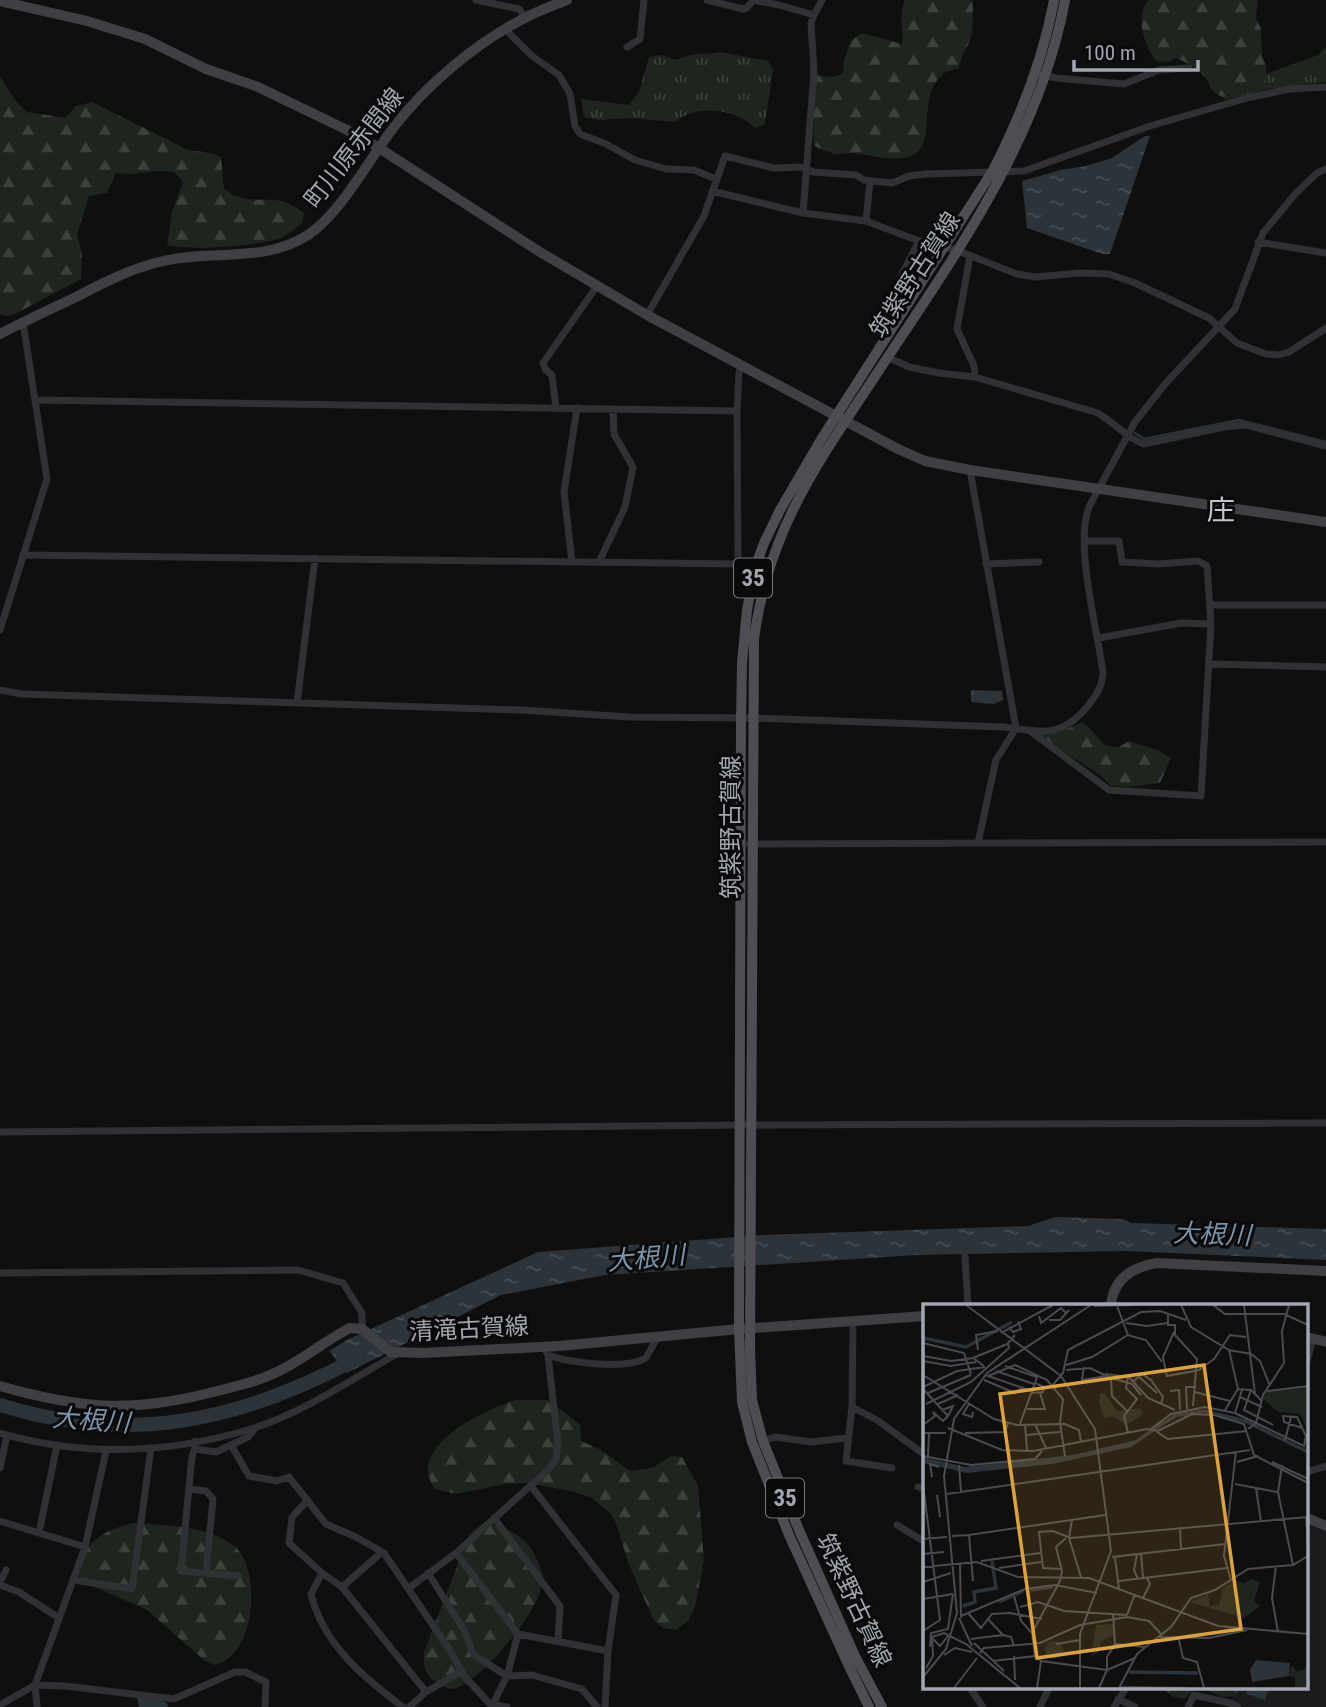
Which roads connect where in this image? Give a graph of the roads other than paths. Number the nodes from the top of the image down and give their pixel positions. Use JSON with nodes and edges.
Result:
{"nodes":[{"id":1,"x":476,"y":0,"type":"edge"},
{"id":2,"x":566,"y":0,"type":"edge"},
{"id":3,"x":644,"y":0,"type":"edge"},
{"id":4,"x":707,"y":0,"type":"edge"},
{"id":5,"x":753,"y":0,"type":"edge"},
{"id":6,"x":822,"y":0,"type":"edge"},
{"id":7,"x":1054,"y":0,"type":"edge"},
{"id":8,"x":1065,"y":0,"type":"edge"},
{"id":9,"x":0,"y":1,"type":"edge"},
{"id":10,"x":814,"y":15,"type":"junction"},
{"id":11,"x":525,"y":18,"type":"junction"},
{"id":12,"x":505,"y":29,"type":"junction"},
{"id":13,"x":627,"y":47,"type":"dead end"},
{"id":14,"x":1189,"y":68,"type":"dead end"},
{"id":15,"x":1040,"y":74,"type":"junction"},
{"id":16,"x":1326,"y":87,"type":"edge"},
{"id":17,"x":379,"y":148,"type":"junction"},
{"id":18,"x":808,"y":169,"type":"junction"},
{"id":19,"x":1326,"y":169,"type":"edge"},
{"id":20,"x":992,"y":172,"type":"junction"},
{"id":21,"x":1005,"y":172,"type":"junction"},
{"id":22,"x":716,"y":179,"type":"junction"},
{"id":23,"x":870,"y":181,"type":"junction"},
{"id":24,"x":712,"y":191,"type":"junction"},
{"id":25,"x":803,"y":213,"type":"junction"},
{"id":26,"x":866,"y":221,"type":"junction"},
{"id":27,"x":919,"y":241,"type":"junction"},
{"id":28,"x":1258,"y":242,"type":"junction"},
{"id":29,"x":951,"y":249,"type":"junction"},
{"id":30,"x":1326,"y":253,"type":"edge"},
{"id":31,"x":970,"y":256,"type":"junction"},
{"id":32,"x":597,"y":286,"type":"junction"},
{"id":33,"x":918,"y":290,"type":"junction"},
{"id":34,"x":647,"y":315,"type":"junction"},
{"id":35,"x":23,"y":322,"type":"junction"},
{"id":36,"x":1221,"y":326,"type":"junction"},
{"id":37,"x":1326,"y":328,"type":"edge"},
{"id":38,"x":0,"y":334,"type":"edge"},
{"id":39,"x":887,"y":357,"type":"junction"},
{"id":40,"x":741,"y":364,"type":"junction"},
{"id":41,"x":975,"y":377,"type":"junction"},
{"id":42,"x":36,"y":400,"type":"junction"},
{"id":43,"x":556,"y":408,"type":"junction"},
{"id":44,"x":577,"y":408,"type":"junction"},
{"id":45,"x":613,"y":410,"type":"junction"},
{"id":46,"x":737,"y":411,"type":"junction"},
{"id":47,"x":841,"y":418,"type":"junction"},
{"id":48,"x":1128,"y":435,"type":"junction"},
{"id":49,"x":1326,"y":446,"type":"edge"},
{"id":50,"x":970,"y":470,"type":"junction"},
{"id":51,"x":1100,"y":489,"type":"junction"},
{"id":52,"x":1326,"y":522,"type":"edge"},
{"id":53,"x":1084,"y":541,"type":"junction"},
{"id":54,"x":23,"y":555,"type":"junction"},
{"id":55,"x":315,"y":558,"type":"junction"},
{"id":56,"x":572,"y":562,"type":"junction"},
{"id":57,"x":599,"y":562,"type":"junction"},
{"id":58,"x":1039,"y":562,"type":"dead end"},
{"id":59,"x":738,"y":564,"type":"junction"},
{"id":60,"x":986,"y":564,"type":"junction"},
{"id":61,"x":755,"y":568,"type":"junction"},
{"id":62,"x":1210,"y":604,"type":"junction"},
{"id":63,"x":1326,"y":605,"type":"edge"},
{"id":64,"x":1211,"y":624,"type":"junction"},
{"id":65,"x":0,"y":630,"type":"edge"},
{"id":66,"x":1098,"y":639,"type":"junction"},
{"id":67,"x":1209,"y":664,"type":"junction"},
{"id":68,"x":1326,"y":667,"type":"edge"},
{"id":69,"x":0,"y":691,"type":"edge"},
{"id":70,"x":297,"y":702,"type":"junction"},
{"id":71,"x":747,"y":718,"type":"junction"},
{"id":72,"x":1016,"y":728,"type":"junction"},
{"id":73,"x":1029,"y":730,"type":"junction"},
{"id":74,"x":1326,"y":842,"type":"edge"},
{"id":75,"x":978,"y":843,"type":"junction"},
{"id":76,"x":746,"y":844,"type":"junction"},
{"id":77,"x":1326,"y":1123,"type":"edge"},
{"id":78,"x":746,"y":1125,"type":"junction"},
{"id":79,"x":0,"y":1132,"type":"edge"},
{"id":80,"x":965,"y":1256,"type":"dead end"},
{"id":81,"x":1326,"y":1271,"type":"edge"},
{"id":82,"x":0,"y":1273,"type":"edge"},
{"id":83,"x":968,"y":1304,"type":"edge"},
{"id":84,"x":1111,"y":1304,"type":"edge"},
{"id":85,"x":923,"y":1316,"type":"edge"},
{"id":86,"x":853,"y":1321,"type":"junction"},
{"id":87,"x":744,"y":1328,"type":"junction"},
{"id":88,"x":364,"y":1330,"type":"junction"},
{"id":89,"x":658,"y":1336,"type":"junction"},
{"id":90,"x":1310,"y":1338,"type":"edge"},
{"id":91,"x":1326,"y":1342,"type":"edge"},
{"id":92,"x":546,"y":1351,"type":"junction"},
{"id":93,"x":394,"y":1353,"type":"junction"},
{"id":94,"x":0,"y":1386,"type":"edge"},
{"id":95,"x":852,"y":1407,"type":"junction"},
{"id":96,"x":255,"y":1427,"type":"junction"},
{"id":97,"x":4,"y":1434,"type":"edge"},
{"id":98,"x":847,"y":1438,"type":"junction"},
{"id":99,"x":762,"y":1441,"type":"junction"},
{"id":100,"x":57,"y":1444,"type":"junction"},
{"id":101,"x":195,"y":1445,"type":"junction"},
{"id":102,"x":231,"y":1445,"type":"junction"},
{"id":103,"x":151,"y":1448,"type":"junction"},
{"id":104,"x":106,"y":1451,"type":"junction"},
{"id":105,"x":923,"y":1454,"type":"edge"},
{"id":106,"x":1326,"y":1466,"type":"edge"},
{"id":107,"x":0,"y":1468,"type":"edge"},
{"id":108,"x":892,"y":1468,"type":"dead end"},
{"id":109,"x":1308,"y":1472,"type":"edge"},
{"id":110,"x":531,"y":1486,"type":"junction"},
{"id":111,"x":189,"y":1489,"type":"junction"},
{"id":112,"x":308,"y":1500,"type":"junction"},
{"id":113,"x":494,"y":1518,"type":"junction"},
{"id":114,"x":1308,"y":1518,"type":"edge"},
{"id":115,"x":0,"y":1521,"type":"edge"},
{"id":116,"x":897,"y":1525,"type":"dead end"},
{"id":117,"x":1326,"y":1526,"type":"edge"},
{"id":118,"x":39,"y":1533,"type":"junction"},
{"id":119,"x":923,"y":1541,"type":"edge"},
{"id":120,"x":85,"y":1546,"type":"junction"},
{"id":121,"x":382,"y":1552,"type":"junction"},
{"id":122,"x":456,"y":1553,"type":"junction"},
{"id":123,"x":6,"y":1570,"type":"dead end"},
{"id":124,"x":206,"y":1573,"type":"junction"},
{"id":125,"x":322,"y":1573,"type":"junction"},
{"id":126,"x":428,"y":1573,"type":"junction"},
{"id":127,"x":238,"y":1576,"type":"dead end"},
{"id":128,"x":74,"y":1580,"type":"junction"},
{"id":129,"x":0,"y":1583,"type":"edge"},
{"id":130,"x":342,"y":1587,"type":"junction"},
{"id":131,"x":409,"y":1588,"type":"junction"},
{"id":132,"x":59,"y":1618,"type":"junction"},
{"id":133,"x":519,"y":1634,"type":"junction"},
{"id":134,"x":558,"y":1641,"type":"junction"},
{"id":135,"x":608,"y":1651,"type":"junction"},
{"id":136,"x":462,"y":1671,"type":"junction"},
{"id":137,"x":507,"y":1676,"type":"junction"},
{"id":138,"x":35,"y":1685,"type":"junction"},
{"id":139,"x":971,"y":1690,"type":"edge"},
{"id":140,"x":1047,"y":1690,"type":"edge"},
{"id":141,"x":1125,"y":1690,"type":"edge"},
{"id":142,"x":426,"y":1692,"type":"junction"},
{"id":143,"x":1118,"y":1699,"type":"junction"},
{"id":144,"x":490,"y":1705,"type":"edge"},
{"id":145,"x":0,"y":1706,"type":"edge"},
{"id":146,"x":37,"y":1707,"type":"edge"},
{"id":147,"x":265,"y":1707,"type":"edge"},
{"id":148,"x":406,"y":1707,"type":"edge"},
{"id":149,"x":507,"y":1707,"type":"edge"},
{"id":150,"x":597,"y":1707,"type":"edge"},
{"id":151,"x":605,"y":1707,"type":"edge"},
{"id":152,"x":869,"y":1707,"type":"edge"},
{"id":153,"x":882,"y":1707,"type":"edge"},
{"id":154,"x":983,"y":1707,"type":"edge"},
{"id":155,"x":1040,"y":1707,"type":"edge"},
{"id":156,"x":1114,"y":1707,"type":"edge"},
{"id":157,"x":1135,"y":1707,"type":"edge"},
{"id":158,"x":1188,"y":1707,"type":"edge"},
{"id":159,"x":1238,"y":1707,"type":"edge"}],
"edges":[{"from":1,"to":11,"type":"street"},
{"from":2,"to":11,"type":"main road","name":"町川原赤間線"},
{"from":3,"to":13,"type":"street"},
{"from":4,"to":5,"type":"street"},
{"from":5,"to":10,"type":"street"},
{"from":6,"to":10,"type":"street"},
{"from":7,"to":15,"type":"main road","name":"筑紫野古賀線","number":"35"},
{"from":8,"to":15,"type":"main road","name":"筑紫野古賀線","number":"35"},
{"from":9,"to":17,"type":"main road"},
{"from":10,"to":18,"type":"street"},
{"from":11,"to":12,"type":"main road","name":"町川原赤間線"},
{"from":12,"to":17,"type":"main road","name":"町川原赤間線"},
{"from":12,"to":22,"type":"street"},
{"from":14,"to":15,"type":"street"},
{"from":15,"to":20,"type":"main road","name":"筑紫野古賀線","number":"35"},
{"from":15,"to":21,"type":"main road","name":"筑紫野古賀線","number":"35"},
{"from":16,"to":21,"type":"street"},
{"from":17,"to":32,"type":"main road"},
{"from":17,"to":35,"type":"main road","name":"町川原赤間線"},
{"from":18,"to":22,"type":"street"},
{"from":18,"to":23,"type":"street"},
{"from":18,"to":25,"type":"street"},
{"from":19,"to":28,"type":"street"},
{"from":20,"to":21,"type":"street"},
{"from":20,"to":23,"type":"street"},
{"from":20,"to":29,"type":"main road","name":"筑紫野古賀線","number":"35"},
{"from":21,"to":29,"type":"main road","name":"筑紫野古賀線","number":"35"},
{"from":22,"to":24,"type":"street"},
{"from":23,"to":26,"type":"street"},
{"from":24,"to":25,"type":"street"},
{"from":24,"to":34,"type":"street"},
{"from":25,"to":26,"type":"street"},
{"from":26,"to":27,"type":"street"},
{"from":27,"to":29,"type":"street"},
{"from":27,"to":33,"type":"street"},
{"from":28,"to":30,"type":"street"},
{"from":28,"to":36,"type":"street"},
{"from":29,"to":31,"type":"street"},
{"from":29,"to":33,"type":"main road","name":"筑紫野古賀線","number":"35"},
{"from":29,"to":39,"type":"main road","name":"筑紫野古賀線","number":"35"},
{"from":31,"to":36,"type":"street"},
{"from":31,"to":41,"type":"street"},
{"from":32,"to":34,"type":"main road"},
{"from":32,"to":43,"type":"street"},
{"from":33,"to":47,"type":"main road","name":"筑紫野古賀線","number":"35"},
{"from":34,"to":40,"type":"main road"},
{"from":35,"to":38,"type":"main road","name":"町川原赤間線"},
{"from":35,"to":42,"type":"street"},
{"from":36,"to":37,"type":"street"},
{"from":36,"to":48,"type":"street"},
{"from":39,"to":41,"type":"street"},
{"from":39,"to":47,"type":"main road","name":"筑紫野古賀線","number":"35"},
{"from":40,"to":46,"type":"street"},
{"from":40,"to":47,"type":"main road"},
{"from":41,"to":48,"type":"street"},
{"from":42,"to":43,"type":"street"},
{"from":42,"to":54,"type":"street"},
{"from":43,"to":44,"type":"street"},
{"from":44,"to":45,"type":"street"},
{"from":44,"to":56,"type":"street"},
{"from":45,"to":46,"type":"street"},
{"from":45,"to":57,"type":"street"},
{"from":46,"to":59,"type":"street"},
{"from":47,"to":50,"type":"main road"},
{"from":47,"to":61,"type":"main road","name":"筑紫野古賀線","number":"35"},
{"from":47,"to":71,"type":"main road","name":"筑紫野古賀線","number":"35"},
{"from":48,"to":49,"type":"street"},
{"from":48,"to":51,"type":"street"},
{"from":50,"to":51,"type":"main road"},
{"from":50,"to":60,"type":"street"},
{"from":51,"to":52,"type":"main road"},
{"from":51,"to":53,"type":"street"},
{"from":53,"to":62,"type":"street"},
{"from":53,"to":66,"type":"street"},
{"from":54,"to":55,"type":"street"},
{"from":54,"to":65,"type":"street"},
{"from":55,"to":56,"type":"street"},
{"from":55,"to":70,"type":"street"},
{"from":56,"to":57,"type":"street"},
{"from":57,"to":59,"type":"street"},
{"from":58,"to":60,"type":"street"},
{"from":59,"to":61,"type":"street"},
{"from":60,"to":72,"type":"street"},
{"from":61,"to":71,"type":"main road","name":"筑紫野古賀線","number":"35"},
{"from":62,"to":63,"type":"street"},
{"from":62,"to":64,"type":"street"},
{"from":64,"to":66,"type":"street"},
{"from":64,"to":67,"type":"street"},
{"from":66,"to":73,"type":"street"},
{"from":67,"to":68,"type":"street"},
{"from":67,"to":73,"type":"street"},
{"from":69,"to":70,"type":"street"},
{"from":70,"to":71,"type":"street"},
{"from":71,"to":72,"type":"street"},
{"from":71,"to":76,"type":"main road","name":"筑紫野古賀線","number":"35"},
{"from":72,"to":73,"type":"street"},
{"from":72,"to":75,"type":"street"},
{"from":74,"to":75,"type":"street"},
{"from":75,"to":76,"type":"street"},
{"from":76,"to":78,"type":"main road","name":"筑紫野古賀線","number":"35"},
{"from":77,"to":78,"type":"street"},
{"from":78,"to":79,"type":"street"},
{"from":78,"to":87,"type":"main road","name":"筑紫野古賀線","number":"35"},
{"from":80,"to":83,"type":"street"},
{"from":81,"to":84,"type":"main road"},
{"from":82,"to":88,"type":"street"},
{"from":85,"to":86,"type":"main road","name":"清滝古賀線"},
{"from":86,"to":87,"type":"main road","name":"清滝古賀線"},
{"from":86,"to":95,"type":"street"},
{"from":87,"to":89,"type":"main road","name":"清滝古賀線"},
{"from":87,"to":99,"type":"main road","name":"筑紫野古賀線","number":"35"},
{"from":87,"to":152,"type":"main road","name":"筑紫野古賀線","number":"35"},
{"from":88,"to":93,"type":"main road","name":"清滝古賀線"},
{"from":88,"to":94,"type":"main road"},
{"from":89,"to":92,"type":"main road","name":"清滝古賀線"},
{"from":89,"to":92,"type":"street"},
{"from":90,"to":91,"type":"main road"},
{"from":92,"to":93,"type":"main road","name":"清滝古賀線"},
{"from":92,"to":110,"type":"street"},
{"from":93,"to":96,"type":"street"},
{"from":95,"to":98,"type":"street"},
{"from":95,"to":105,"type":"street"},
{"from":96,"to":101,"type":"street"},
{"from":96,"to":102,"type":"street"},
{"from":97,"to":100,"type":"street"},
{"from":97,"to":107,"type":"street"},
{"from":98,"to":99,"type":"street"},
{"from":98,"to":108,"type":"street"},
{"from":99,"to":153,"type":"main road","name":"筑紫野古賀線","number":"35"},
{"from":100,"to":104,"type":"street"},
{"from":100,"to":118,"type":"street"},
{"from":101,"to":102,"type":"street"},
{"from":101,"to":103,"type":"street"},
{"from":101,"to":111,"type":"street"},
{"from":102,"to":112,"type":"street"},
{"from":103,"to":104,"type":"street"},
{"from":103,"to":128,"type":"street"},
{"from":104,"to":120,"type":"street"},
{"from":106,"to":109,"type":"street"},
{"from":110,"to":113,"type":"street"},
{"from":110,"to":135,"type":"street"},
{"from":111,"to":124,"type":"street"},
{"from":111,"to":124,"type":"street"},
{"from":112,"to":121,"type":"street"},
{"from":112,"to":125,"type":"street"},
{"from":113,"to":122,"type":"street"},
{"from":113,"to":134,"type":"street"},
{"from":114,"to":117,"type":"main road"},
{"from":115,"to":118,"type":"street"},
{"from":116,"to":119,"type":"street"},
{"from":118,"to":120,"type":"street"},
{"from":120,"to":128,"type":"street"},
{"from":121,"to":130,"type":"street"},
{"from":121,"to":131,"type":"street"},
{"from":122,"to":126,"type":"street"},
{"from":122,"to":133,"type":"street"},
{"from":123,"to":129,"type":"street"},
{"from":124,"to":127,"type":"street"},
{"from":125,"to":130,"type":"street"},
{"from":125,"to":148,"type":"street"},
{"from":126,"to":131,"type":"street"},
{"from":126,"to":137,"type":"street"},
{"from":128,"to":132,"type":"street"},
{"from":129,"to":132,"type":"street"},
{"from":130,"to":142,"type":"street"},
{"from":131,"to":136,"type":"street"},
{"from":132,"to":138,"type":"street"},
{"from":133,"to":134,"type":"street"},
{"from":133,"to":137,"type":"street"},
{"from":134,"to":135,"type":"street"},
{"from":135,"to":151,"type":"street"},
{"from":136,"to":142,"type":"street"},
{"from":136,"to":144,"type":"street"},
{"from":137,"to":144,"type":"street"},
{"from":137,"to":150,"type":"street"},
{"from":138,"to":145,"type":"street"},
{"from":138,"to":146,"type":"street"},
{"from":138,"to":147,"type":"street"},
{"from":139,"to":154,"type":"street"},
{"from":140,"to":155,"type":"street"},
{"from":141,"to":143,"type":"street"},
{"from":142,"to":148,"type":"street"},
{"from":143,"to":156,"type":"street"},
{"from":143,"to":157,"type":"street"},
{"from":144,"to":149,"type":"street"},
{"from":158,"to":159,"type":"street"}]}
